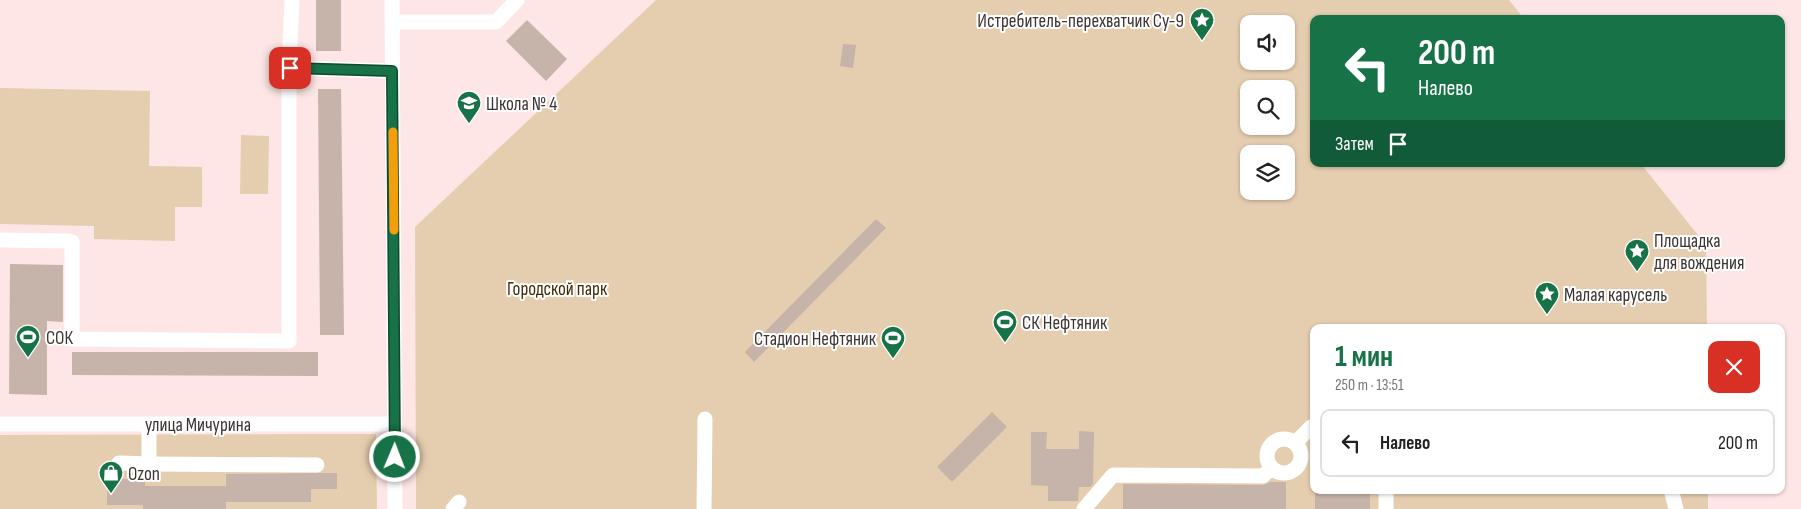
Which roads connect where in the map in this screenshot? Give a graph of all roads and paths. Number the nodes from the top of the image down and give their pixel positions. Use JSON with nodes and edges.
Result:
{"nodes":[{"id":1,"x":292,"y":0,"type":"edge"},
{"id":2,"x":392,"y":0,"type":"edge"},
{"id":3,"x":517,"y":0,"type":"edge"},
{"id":4,"x":393,"y":22,"type":"junction"},
{"id":5,"x":290,"y":68,"type":"junction"},
{"id":6,"x":392,"y":71,"type":"junction"},
{"id":7,"x":0,"y":240,"type":"edge"},
{"id":8,"x":704,"y":419,"type":"dead end"},
{"id":9,"x":0,"y":424,"type":"edge"},
{"id":10,"x":149,"y":424,"type":"junction"},
{"id":11,"x":395,"y":424,"type":"junction"},
{"id":12,"x":1310,"y":427,"type":"edge"},
{"id":13,"x":1295,"y":443,"type":"junction"},
{"id":14,"x":119,"y":463,"type":"dead end"},
{"id":15,"x":149,"y":464,"type":"junction"},
{"id":16,"x":317,"y":465,"type":"dead end"},
{"id":17,"x":1272,"y":468,"type":"junction"},
{"id":18,"x":1386,"y":494,"type":"edge"},
{"id":19,"x":1672,"y":494,"type":"edge"},
{"id":20,"x":395,"y":509,"type":"edge"},
{"id":21,"x":704,"y":509,"type":"edge"},
{"id":22,"x":1084,"y":509,"type":"edge"},
{"id":23,"x":1386,"y":509,"type":"edge"},
{"id":24,"x":1676,"y":509,"type":"edge"}],
"edges":[{"from":1,"to":5,"type":"street"},
{"from":2,"to":4,"type":"street"},
{"from":3,"to":4,"type":"street"},
{"from":4,"to":6,"type":"street"},
{"from":5,"to":6,"type":"street"},
{"from":5,"to":7,"type":"street"},
{"from":6,"to":11,"type":"street"},
{"from":8,"to":21,"type":"street"},
{"from":9,"to":10,"type":"street","name":"улица Мичурина"},
{"from":10,"to":11,"type":"street","name":"улица Мичурина"},
{"from":10,"to":15,"type":"street"},
{"from":11,"to":20,"type":"street"},
{"from":12,"to":13,"type":"street"},
{"from":13,"to":17,"type":"street"},
{"from":13,"to":17,"type":"street"},
{"from":14,"to":15,"type":"street"},
{"from":15,"to":16,"type":"street"},
{"from":17,"to":22,"type":"street"},
{"from":18,"to":23,"type":"street"},
{"from":19,"to":24,"type":"street"}]}
